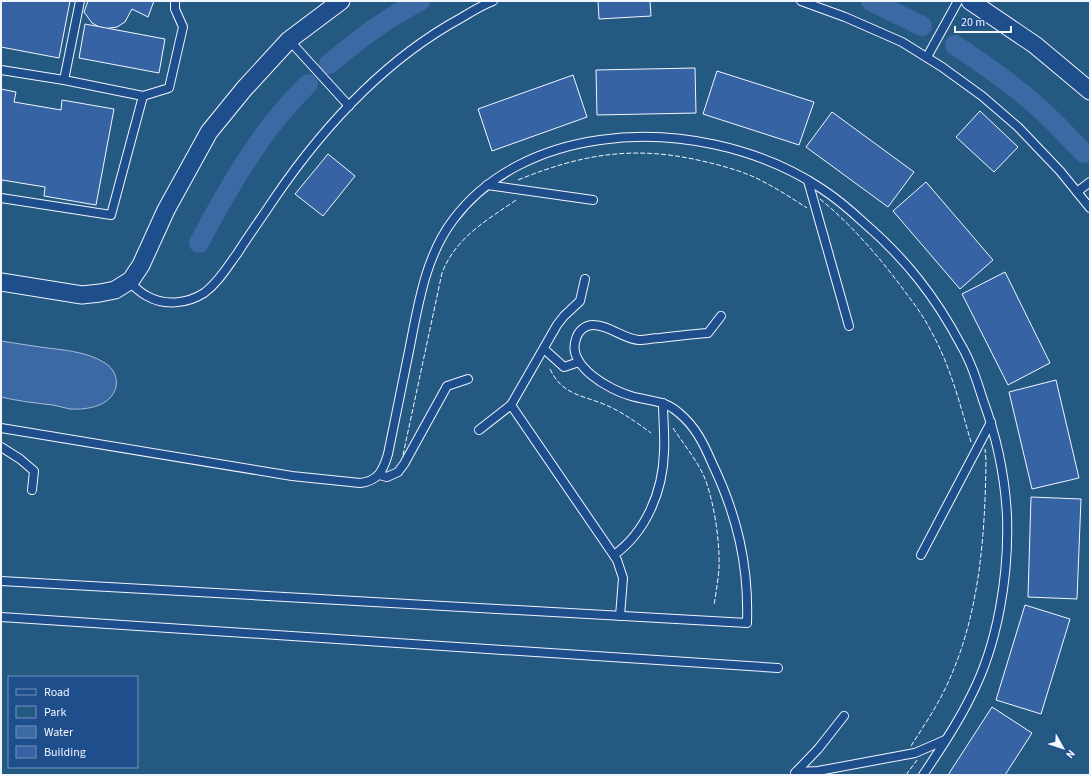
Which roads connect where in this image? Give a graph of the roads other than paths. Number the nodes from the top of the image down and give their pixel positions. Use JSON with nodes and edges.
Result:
{"nodes":[{"id":1,"x":80,"y":1,"type":"edge"},
{"id":2,"x":175,"y":1,"type":"edge"},
{"id":3,"x":341,"y":1,"type":"edge"},
{"id":4,"x":493,"y":1,"type":"edge"},
{"id":5,"x":801,"y":1,"type":"edge"},
{"id":6,"x":958,"y":1,"type":"edge"},
{"id":7,"x":970,"y":1,"type":"edge"},
{"id":8,"x":289,"y":40,"type":"junction"},
{"id":9,"x":926,"y":57,"type":"junction"},
{"id":10,"x":1,"y":70,"type":"edge"},
{"id":11,"x":64,"y":80,"type":"junction"},
{"id":12,"x":1090,"y":91,"type":"edge"},
{"id":13,"x":143,"y":96,"type":"junction"},
{"id":14,"x":349,"y":106,"type":"junction"},
{"id":15,"x":808,"y":181,"type":"junction"},
{"id":16,"x":1090,"y":182,"type":"edge"},
{"id":17,"x":487,"y":185,"type":"junction"},
{"id":18,"x":1077,"y":192,"type":"junction"},
{"id":19,"x":1,"y":198,"type":"edge"},
{"id":20,"x":593,"y":200,"type":"dead end"},
{"id":21,"x":1090,"y":208,"type":"edge"},
{"id":22,"x":585,"y":279,"type":"dead end"},
{"id":23,"x":128,"y":281,"type":"junction"},
{"id":24,"x":1,"y":282,"type":"edge"},
{"id":25,"x":721,"y":316,"type":"dead end"},
{"id":26,"x":850,"y":326,"type":"dead end"},
{"id":27,"x":544,"y":349,"type":"junction"},
{"id":28,"x":579,"y":362,"type":"junction"},
{"id":29,"x":468,"y":379,"type":"dead end"},
{"id":30,"x":662,"y":403,"type":"junction"},
{"id":31,"x":511,"y":405,"type":"junction"},
{"id":32,"x":991,"y":422,"type":"junction"},
{"id":33,"x":1,"y":428,"type":"edge"},
{"id":34,"x":479,"y":430,"type":"dead end"},
{"id":35,"x":1,"y":447,"type":"edge"},
{"id":36,"x":378,"y":475,"type":"junction"},
{"id":37,"x":32,"y":490,"type":"dead end"},
{"id":38,"x":921,"y":554,"type":"dead end"},
{"id":39,"x":614,"y":555,"type":"junction"},
{"id":40,"x":1,"y":581,"type":"edge"},
{"id":41,"x":620,"y":616,"type":"junction"},
{"id":42,"x":1,"y":617,"type":"edge"},
{"id":43,"x":778,"y":668,"type":"dead end"},
{"id":44,"x":844,"y":716,"type":"dead end"},
{"id":45,"x":945,"y":740,"type":"junction"},
{"id":46,"x":795,"y":774,"type":"edge"},
{"id":47,"x":923,"y":775,"type":"edge"}],
"edges":[{"from":1,"to":11,"type":"lane"},
{"from":2,"to":13,"type":"lane"},
{"from":3,"to":8,"type":"street"},
{"from":4,"to":14,"type":"lane"},
{"from":5,"to":9,"type":"lane"},
{"from":6,"to":9,"type":"lane"},
{"from":7,"to":12,"type":"street"},
{"from":8,"to":14,"type":"lane"},
{"from":8,"to":23,"type":"street"},
{"from":9,"to":18,"type":"lane"},
{"from":10,"to":11,"type":"lane"},
{"from":11,"to":13,"type":"lane"},
{"from":13,"to":19,"type":"lane"},
{"from":14,"to":23,"type":"lane"},
{"from":15,"to":17,"type":"lane"},
{"from":15,"to":26,"type":"lane"},
{"from":15,"to":32,"type":"lane"},
{"from":16,"to":18,"type":"lane"},
{"from":17,"to":20,"type":"lane"},
{"from":17,"to":36,"type":"lane"},
{"from":18,"to":21,"type":"lane"},
{"from":22,"to":27,"type":"lane"},
{"from":23,"to":24,"type":"street"},
{"from":25,"to":28,"type":"lane"},
{"from":27,"to":28,"type":"lane"},
{"from":27,"to":31,"type":"lane"},
{"from":28,"to":30,"type":"lane"},
{"from":29,"to":36,"type":"lane"},
{"from":30,"to":39,"type":"lane"},
{"from":30,"to":41,"type":"lane"},
{"from":31,"to":34,"type":"lane"},
{"from":31,"to":39,"type":"lane"},
{"from":32,"to":38,"type":"lane"},
{"from":32,"to":45,"type":"lane"},
{"from":33,"to":36,"type":"lane"},
{"from":35,"to":37,"type":"lane"},
{"from":39,"to":41,"type":"lane"},
{"from":40,"to":41,"type":"lane"},
{"from":42,"to":43,"type":"lane"},
{"from":44,"to":46,"type":"lane"},
{"from":45,"to":46,"type":"lane"},
{"from":45,"to":47,"type":"lane"}]}
